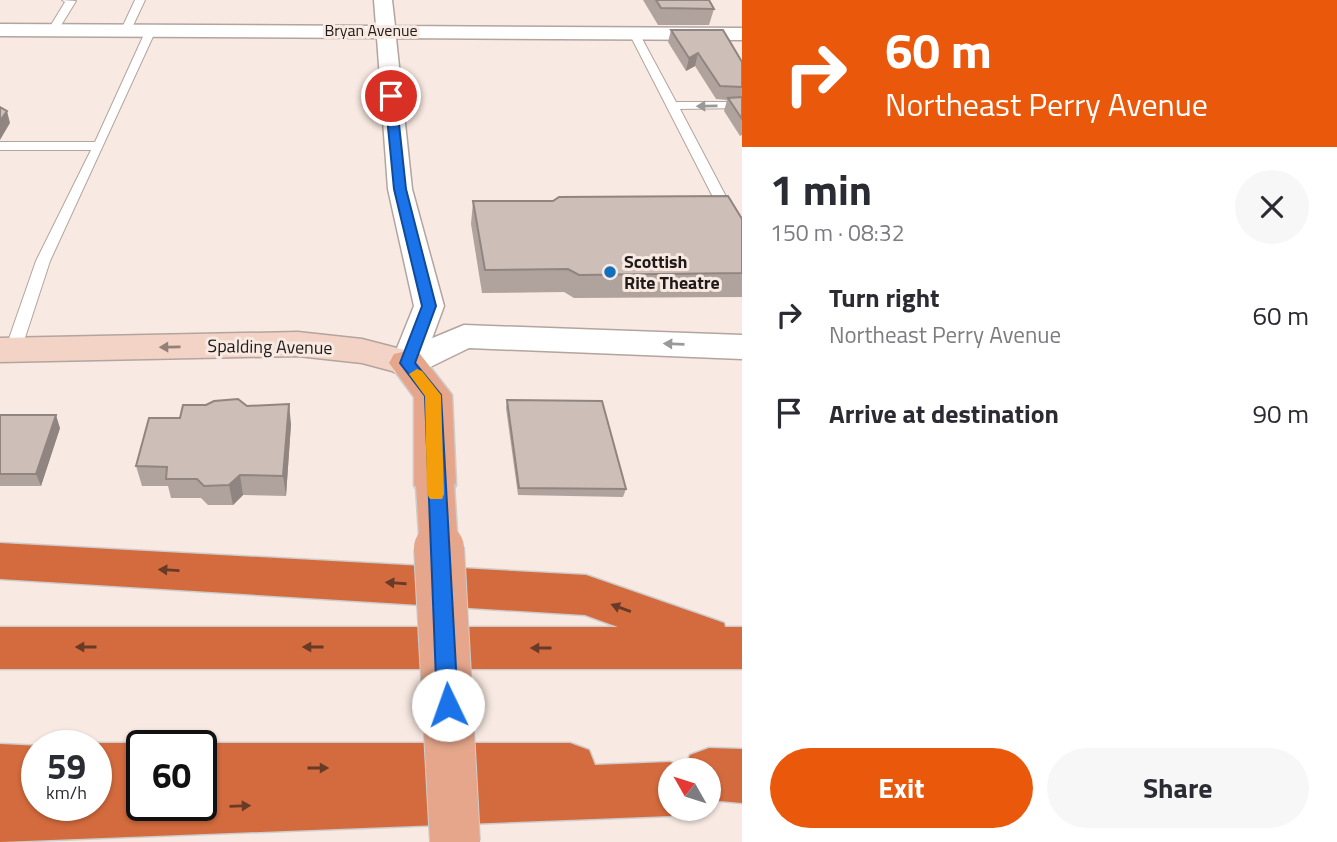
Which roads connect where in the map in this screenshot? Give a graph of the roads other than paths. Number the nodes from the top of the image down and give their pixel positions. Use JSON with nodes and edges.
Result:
{"nodes":[{"id":1,"x":67,"y":0,"type":"edge"},
{"id":2,"x":140,"y":0,"type":"edge"},
{"id":3,"x":383,"y":0,"type":"edge"},
{"id":4,"x":0,"y":30,"type":"edge"},
{"id":5,"x":53,"y":30,"type":"junction"},
{"id":6,"x":126,"y":30,"type":"junction"},
{"id":7,"x":151,"y":30,"type":"junction"},
{"id":8,"x":384,"y":30,"type":"junction"},
{"id":9,"x":634,"y":33,"type":"junction"},
{"id":10,"x":742,"y":34,"type":"edge"},
{"id":11,"x":742,"y":105,"type":"edge"},
{"id":12,"x":672,"y":106,"type":"junction"},
{"id":13,"x":0,"y":146,"type":"edge"},
{"id":14,"x":99,"y":146,"type":"junction"},
{"id":15,"x":742,"y":240,"type":"edge"},
{"id":16,"x":742,"y":347,"type":"edge"},
{"id":17,"x":7,"y":350,"type":"edge"},
{"id":18,"x":407,"y":363,"type":"junction"},
{"id":19,"x":0,"y":561,"type":"edge"},
{"id":20,"x":737,"y":647,"type":"edge"},
{"id":21,"x":0,"y":648,"type":"edge"},
{"id":22,"x":21,"y":769,"type":"edge"},
{"id":23,"x":217,"y":769,"type":"edge"},
{"id":24,"x":0,"y":770,"type":"edge"},
{"id":25,"x":658,"y":772,"type":"edge"},
{"id":26,"x":721,"y":774,"type":"edge"},
{"id":27,"x":742,"y":775,"type":"edge"},
{"id":28,"x":742,"y":786,"type":"edge"},
{"id":29,"x":721,"y":787,"type":"edge"},
{"id":30,"x":658,"y":789,"type":"edge"},
{"id":31,"x":0,"y":816,"type":"edge"},
{"id":32,"x":455,"y":842,"type":"edge"}],
"edges":[{"from":1,"to":5,"type":"lane"},
{"from":2,"to":6,"type":"lane"},
{"from":3,"to":8,"type":"street"},
{"from":4,"to":5,"type":"street","name":"Bryan Avenue"},
{"from":5,"to":6,"type":"street","name":"Bryan Avenue"},
{"from":6,"to":7,"type":"street","name":"Bryan Avenue"},
{"from":7,"to":8,"type":"street","name":"Bryan Avenue"},
{"from":7,"to":14,"type":"lane"},
{"from":8,"to":9,"type":"street","name":"Bryan Avenue"},
{"from":8,"to":18,"type":"street"},
{"from":9,"to":10,"type":"street","name":"Bryan Avenue"},
{"from":9,"to":12,"type":"lane"},
{"from":11,"to":12,"type":"lane","one_way":true},
{"from":12,"to":15,"type":"lane"},
{"from":13,"to":14,"type":"lane"},
{"from":14,"to":17,"type":"lane"},
{"from":16,"to":18,"type":"street","one_way":true},
{"from":18,"to":17,"type":"main road","name":"Spalding Avenue","one_way":true},
{"from":18,"to":32,"type":"main road","bridge":true},
{"from":20,"to":19,"type":"highway","one_way":true},
{"from":20,"to":21,"type":"highway","one_way":true},
{"from":22,"to":24,"type":"highway"},
{"from":23,"to":25,"type":"highway","one_way":true},
{"from":26,"to":27,"type":"highway"},
{"from":28,"to":29,"type":"highway"},
{"from":31,"to":30,"type":"highway","one_way":true}]}
